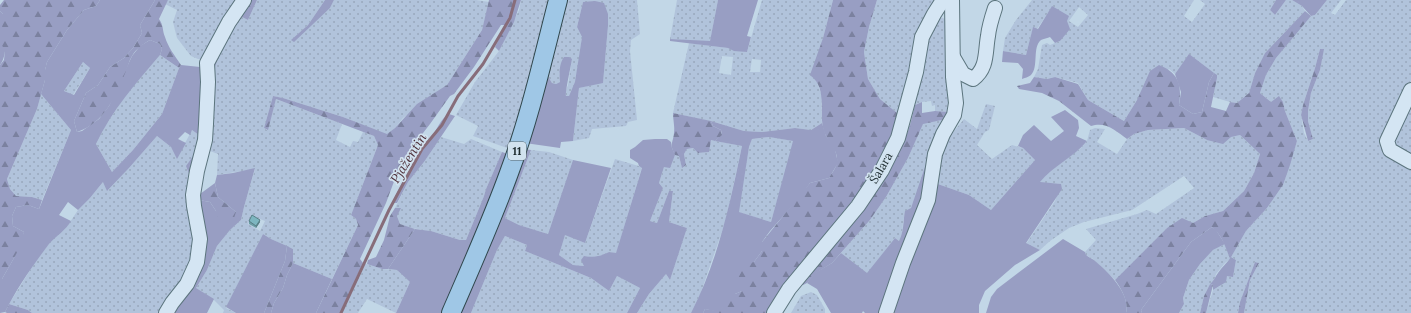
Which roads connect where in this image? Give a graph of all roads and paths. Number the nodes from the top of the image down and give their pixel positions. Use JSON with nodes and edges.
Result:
{"nodes":[{"id":1,"x":244,"y":0,"type":"edge"},
{"id":2,"x":558,"y":0,"type":"edge"},
{"id":3,"x":943,"y":0,"type":"edge"},
{"id":4,"x":952,"y":0,"type":"edge"},
{"id":5,"x":995,"y":8,"type":"dead end"},
{"id":6,"x":953,"y":58,"type":"junction"},
{"id":7,"x":1411,"y":90,"type":"edge"},
{"id":8,"x":1411,"y":162,"type":"edge"},
{"id":9,"x":166,"y":313,"type":"edge"},
{"id":10,"x":451,"y":313,"type":"edge"},
{"id":11,"x":774,"y":313,"type":"edge"},
{"id":12,"x":886,"y":313,"type":"edge"}],
"edges":[{"from":1,"to":9,"type":"street"},
{"from":2,"to":10,"type":"main road","number":"11"},
{"from":3,"to":11,"type":"street","name":"Šalara"},
{"from":4,"to":6,"type":"street"},
{"from":5,"to":6,"type":"street"},
{"from":6,"to":12,"type":"street"},
{"from":7,"to":8,"type":"street"}]}
